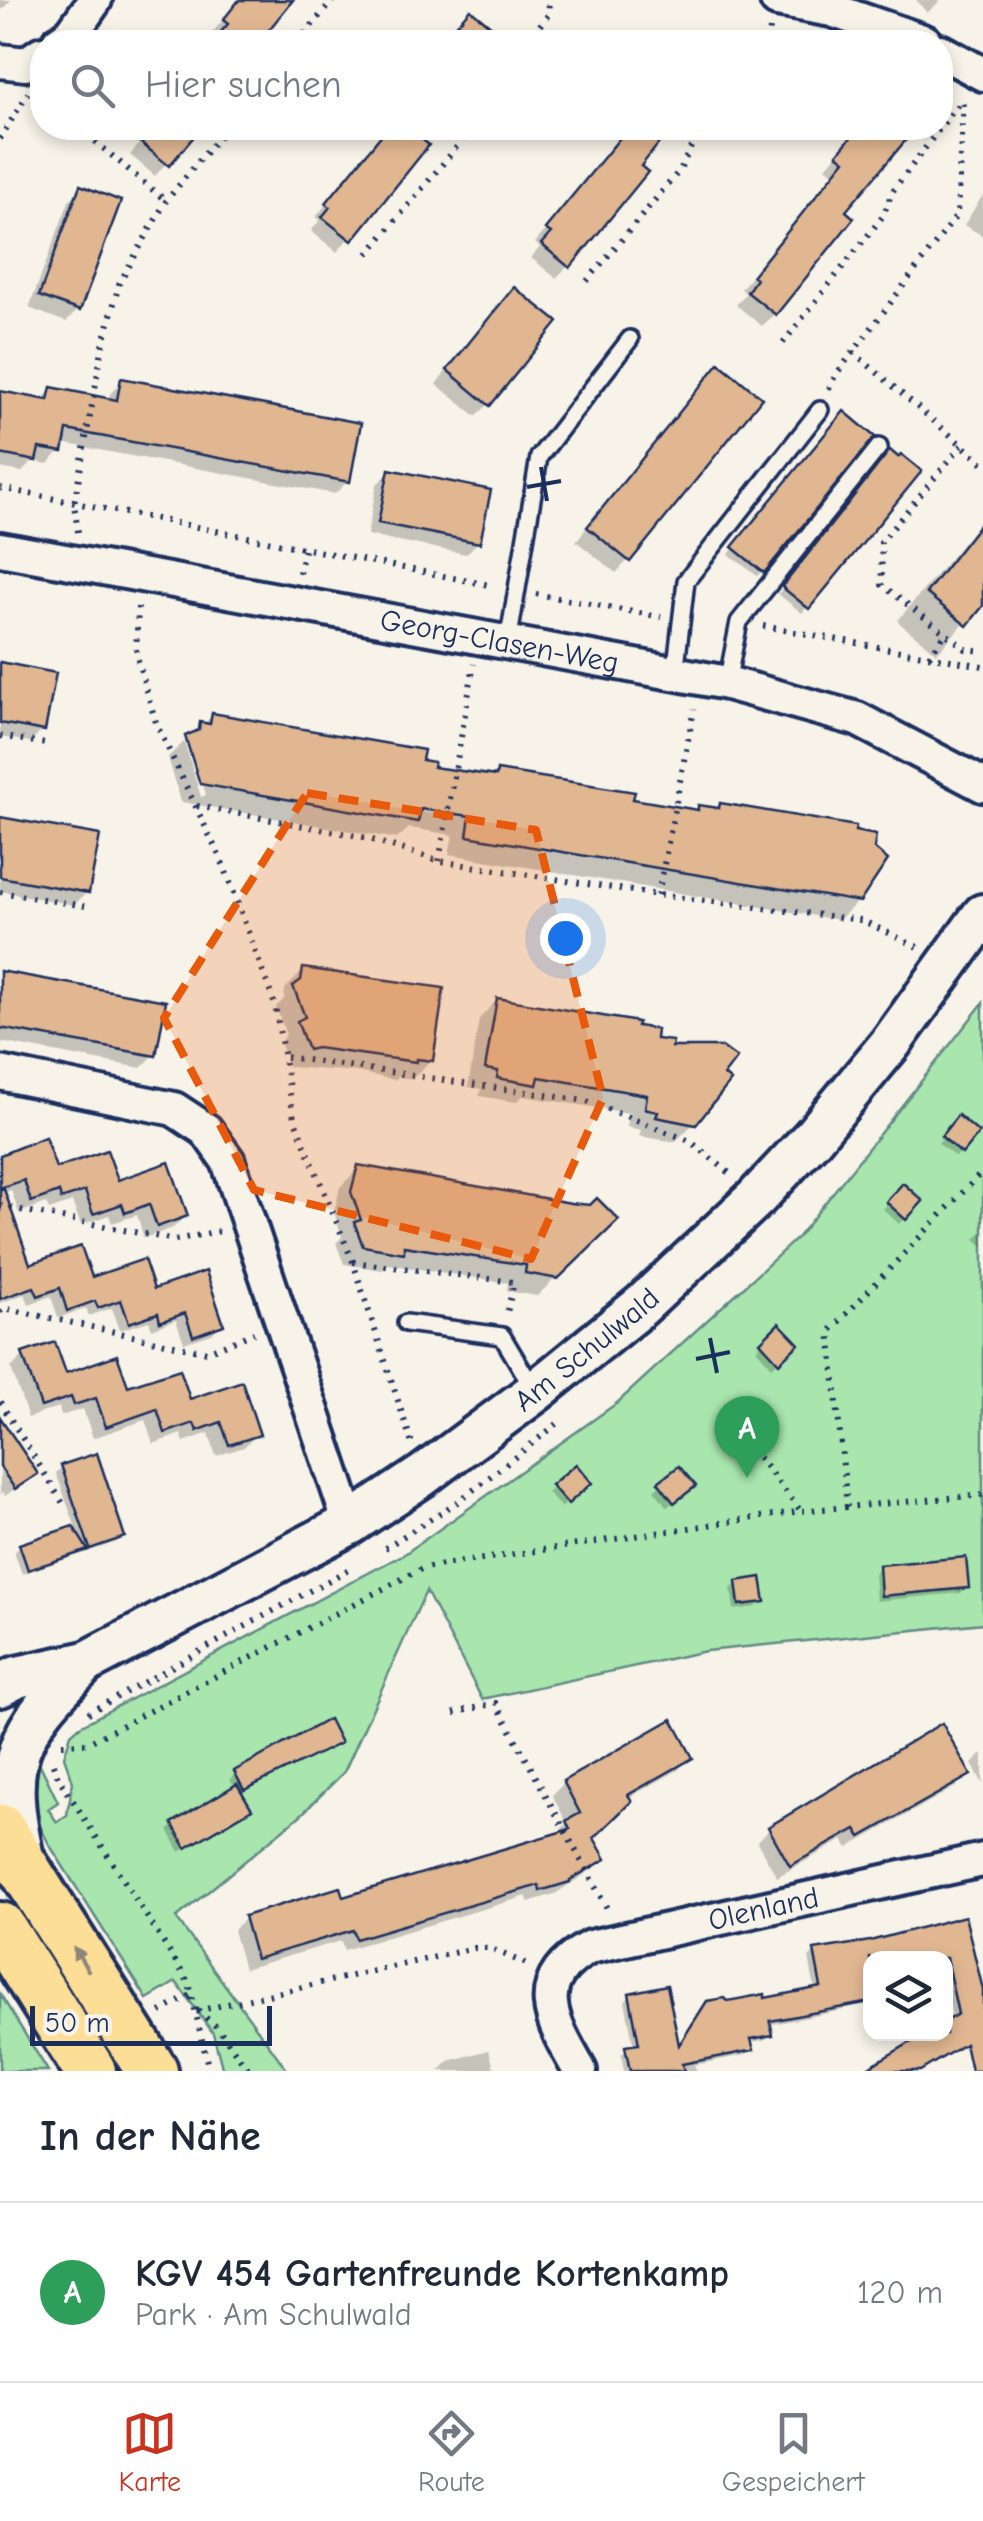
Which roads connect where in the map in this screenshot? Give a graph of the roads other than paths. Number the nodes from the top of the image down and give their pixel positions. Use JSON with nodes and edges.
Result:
{"nodes":[{"id":1,"x":95,"y":0,"type":"edge"},
{"id":2,"x":777,"y":0,"type":"edge"},
{"id":3,"x":74,"y":30,"type":"edge"},
{"id":4,"x":890,"y":30,"type":"edge"},
{"id":5,"x":30,"y":61,"type":"edge"},
{"id":6,"x":0,"y":62,"type":"edge"},
{"id":7,"x":953,"y":62,"type":"edge"},
{"id":8,"x":974,"y":81,"type":"edge"},
{"id":9,"x":630,"y":339,"type":"dead end"},
{"id":10,"x":820,"y":410,"type":"road end"},
{"id":11,"x":879,"y":447,"type":"dead end"},
{"id":12,"x":0,"y":549,"type":"edge"},
{"id":13,"x":493,"y":640,"type":"junction"},
{"id":14,"x":701,"y":678,"type":"junction"},
{"id":15,"x":983,"y":785,"type":"edge"},
{"id":16,"x":983,"y":914,"type":"edge"},
{"id":17,"x":0,"y":1073,"type":"edge"},
{"id":18,"x":406,"y":1323,"type":"dead end"},
{"id":19,"x":535,"y":1392,"type":"junction"},
{"id":20,"x":350,"y":1524,"type":"junction"},
{"id":21,"x":88,"y":1662,"type":"junction"},
{"id":22,"x":0,"y":1686,"type":"edge"},
{"id":23,"x":13,"y":1850,"type":"edge"},
{"id":24,"x":983,"y":1860,"type":"edge"},
{"id":25,"x":0,"y":1928,"type":"edge"},
{"id":26,"x":90,"y":2071,"type":"edge"},
{"id":27,"x":152,"y":2071,"type":"edge"},
{"id":28,"x":580,"y":2071,"type":"edge"}],
"edges":[{"from":1,"to":3,"type":"street"},
{"from":2,"to":4,"type":"street"},
{"from":5,"to":6,"type":"street"},
{"from":7,"to":8,"type":"street"},
{"from":9,"to":13,"type":"lane"},
{"from":10,"to":14,"type":"lane"},
{"from":11,"to":14,"type":"lane"},
{"from":12,"to":13,"type":"street","name":"Georg-Clasen-Weg"},
{"from":13,"to":14,"type":"street","name":"Georg-Clasen-Weg"},
{"from":14,"to":15,"type":"street","name":"Georg-Clasen-Weg"},
{"from":16,"to":19,"type":"street","name":"Am Schulwald"},
{"from":17,"to":20,"type":"street"},
{"from":18,"to":19,"type":"lane"},
{"from":19,"to":20,"type":"street","name":"Am Schulwald"},
{"from":20,"to":21,"type":"street","name":"Am Schulwald"},
{"from":21,"to":22,"type":"street","name":"Am Schulwald"},
{"from":21,"to":23,"type":"street","name":"Am Schulwald"},
{"from":27,"to":23,"type":"main road","one_way":true},
{"from":24,"to":28,"type":"street","name":"Olenland"},
{"from":25,"to":26,"type":"main road"}]}
